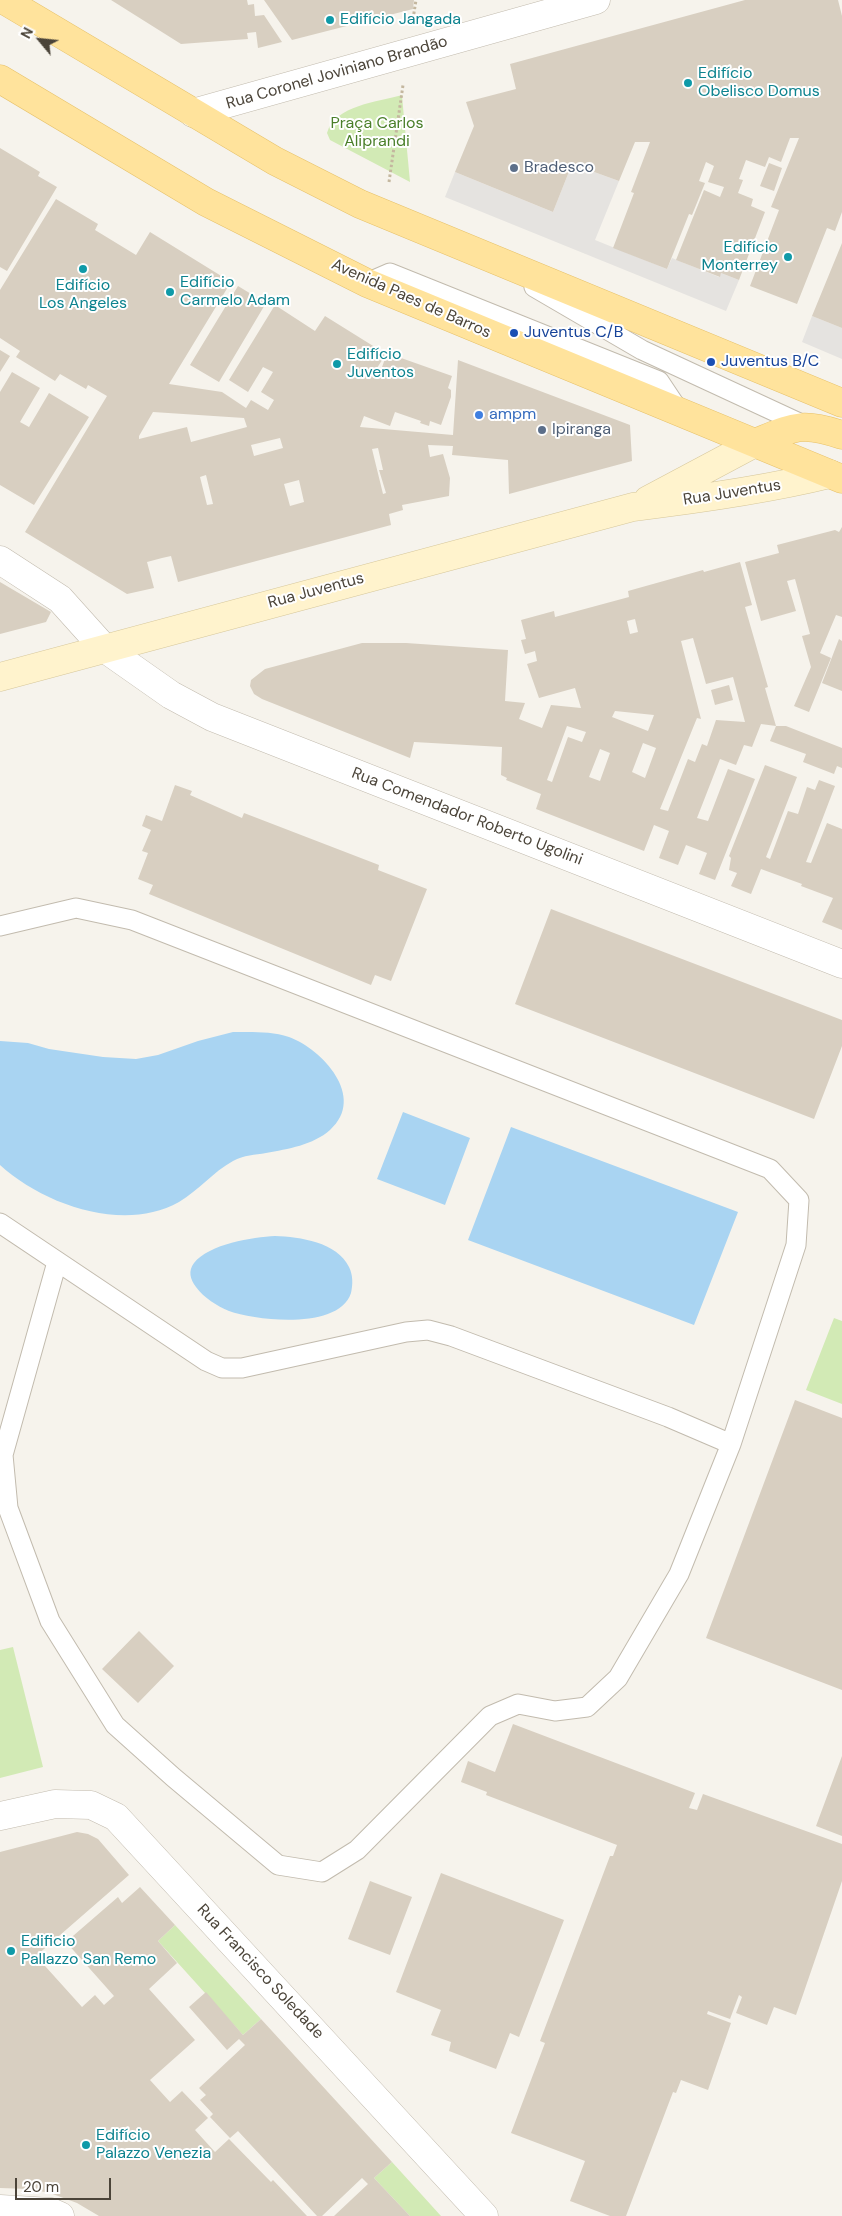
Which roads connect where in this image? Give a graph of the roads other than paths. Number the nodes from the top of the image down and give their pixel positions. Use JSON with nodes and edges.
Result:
{"nodes":[{"id":1,"x":4,"y":0,"type":"edge"},
{"id":2,"x":596,"y":0,"type":"edge"},
{"id":3,"x":0,"y":80,"type":"edge"},
{"id":4,"x":193,"y":114,"type":"junction"},
{"id":5,"x":462,"y":246,"type":"junction"},
{"id":6,"x":842,"y":403,"type":"edge"},
{"id":7,"x":805,"y":426,"type":"junction"},
{"id":8,"x":842,"y":435,"type":"edge"},
{"id":9,"x":842,"y":440,"type":"edge"},
{"id":10,"x":755,"y":443,"type":"junction"},
{"id":11,"x":836,"y":476,"type":"edge"},
{"id":12,"x":633,"y":507,"type":"junction"},
{"id":13,"x":0,"y":560,"type":"edge"},
{"id":14,"x":104,"y":648,"type":"junction"},
{"id":15,"x":0,"y":677,"type":"edge"},
{"id":16,"x":0,"y":926,"type":"edge"},
{"id":17,"x":842,"y":964,"type":"edge"},
{"id":18,"x":0,"y":1223,"type":"edge"},
{"id":19,"x":57,"y":1262,"type":"junction"},
{"id":20,"x":731,"y":1444,"type":"junction"},
{"id":21,"x":0,"y":1816,"type":"edge"},
{"id":22,"x":0,"y":2209,"type":"edge"},
{"id":23,"x":60,"y":2216,"type":"edge"},
{"id":24,"x":484,"y":2216,"type":"edge"}],
"edges":[{"from":1,"to":4,"type":"main road"},
{"from":2,"to":4,"type":"street","name":"Rua Coronel Joviniano Brandão"},
{"from":3,"to":10,"type":"main road","name":"Avenida Paes de Barros"},
{"from":4,"to":5,"type":"main road"},
{"from":5,"to":6,"type":"main road"},
{"from":5,"to":7,"type":"lane"},
{"from":7,"to":8,"type":"main road"},
{"from":7,"to":9,"type":"lane"},
{"from":7,"to":10,"type":"main road"},
{"from":10,"to":11,"type":"main road","name":"Avenida Paes de Barros"},
{"from":10,"to":12,"type":"main road","name":"Rua Juventus"},
{"from":11,"to":12,"type":"main road","name":"Rua Juventus"},
{"from":12,"to":14,"type":"main road","name":"Rua Juventus"},
{"from":13,"to":14,"type":"street","name":"Rua Comendador Roberto Ugolini"},
{"from":14,"to":15,"type":"main road","name":"Rua Juventus"},
{"from":14,"to":17,"type":"street","name":"Rua Comendador Roberto Ugolini"},
{"from":16,"to":20,"type":"lane"},
{"from":18,"to":19,"type":"lane"},
{"from":19,"to":20,"type":"lane"},
{"from":19,"to":20,"type":"lane"},
{"from":21,"to":24,"type":"street","name":"Rua Francisco Soledade"},
{"from":22,"to":23,"type":"street"}]}
